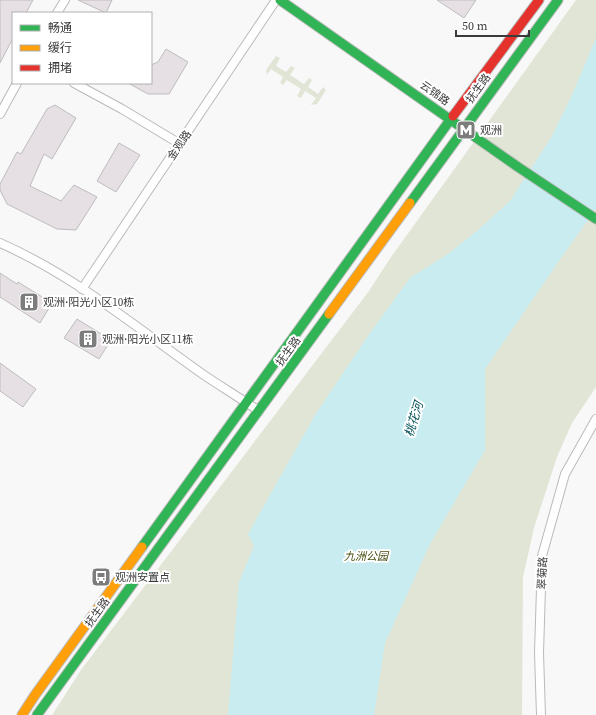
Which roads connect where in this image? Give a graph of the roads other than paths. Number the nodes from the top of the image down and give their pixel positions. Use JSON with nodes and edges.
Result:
{"nodes":[{"id":1,"x":65,"y":0,"type":"edge"},
{"id":2,"x":276,"y":0,"type":"edge"},
{"id":3,"x":280,"y":0,"type":"edge"},
{"id":4,"x":539,"y":0,"type":"edge"},
{"id":5,"x":558,"y":0,"type":"edge"},
{"id":6,"x":58,"y":12,"type":"edge"},
{"id":7,"x":17,"y":84,"type":"edge"},
{"id":8,"x":76,"y":84,"type":"edge"},
{"id":9,"x":0,"y":98,"type":"edge"},
{"id":10,"x":9,"y":98,"type":"junction"},
{"id":11,"x":0,"y":114,"type":"edge"},
{"id":12,"x":451,"y":119,"type":"junction"},
{"id":13,"x":464,"y":128,"type":"junction"},
{"id":14,"x":180,"y":144,"type":"junction"},
{"id":15,"x":596,"y":219,"type":"edge"},
{"id":16,"x":0,"y":243,"type":"edge"},
{"id":17,"x":82,"y":289,"type":"junction"},
{"id":18,"x":247,"y":403,"type":"junction"},
{"id":19,"x":259,"y":411,"type":"junction"},
{"id":20,"x":596,"y":419,"type":"edge"},
{"id":21,"x":22,"y":715,"type":"edge"},
{"id":22,"x":36,"y":715,"type":"edge"},
{"id":23,"x":541,"y":715,"type":"edge"}],
"edges":[{"from":1,"to":6,"type":"street"},
{"from":2,"to":14,"type":"street","name":"金观路"},
{"from":3,"to":12,"type":"main road","name":"云锦路"},
{"from":4,"to":12,"type":"main road","name":"抚生路"},
{"from":5,"to":13,"type":"main road","name":"抚生路"},
{"from":7,"to":10,"type":"street"},
{"from":8,"to":14,"type":"street"},
{"from":9,"to":10,"type":"street"},
{"from":10,"to":11,"type":"street"},
{"from":12,"to":13,"type":"main road","name":"云锦路"},
{"from":12,"to":18,"type":"main road","name":"抚生路"},
{"from":13,"to":15,"type":"main road","name":"云锦路"},
{"from":13,"to":19,"type":"main road","name":"抚生路"},
{"from":14,"to":17,"type":"street","name":"金观路"},
{"from":16,"to":17,"type":"street"},
{"from":17,"to":18,"type":"street"},
{"from":18,"to":19,"type":"street"},
{"from":18,"to":21,"type":"main road","name":"抚生路"},
{"from":19,"to":22,"type":"main road","name":"抚生路"},
{"from":20,"to":23,"type":"street","name":"翠菊路"}]}
